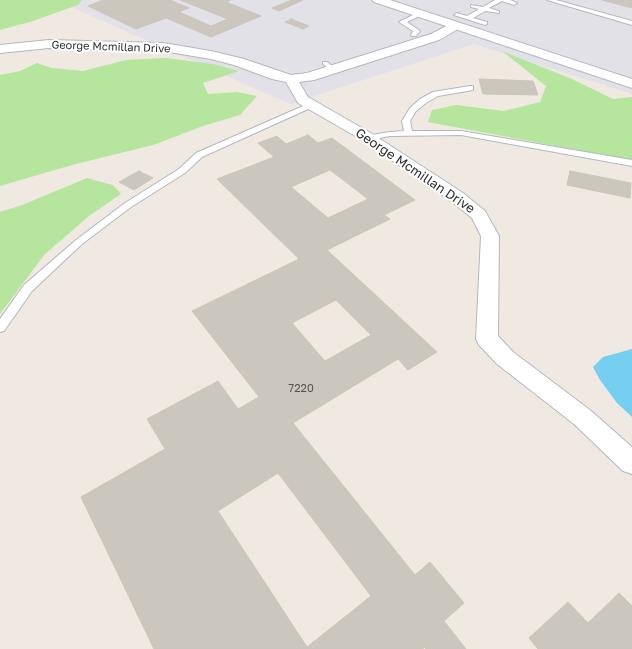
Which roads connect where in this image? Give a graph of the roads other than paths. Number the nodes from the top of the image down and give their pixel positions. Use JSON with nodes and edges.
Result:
{"nodes":[{"id":1,"x":378,"y":0,"type":"edge"},
{"id":2,"x":499,"y":0,"type":"edge"},
{"id":3,"x":504,"y":0,"type":"edge"},
{"id":4,"x":550,"y":0,"type":"edge"},
{"id":5,"x":514,"y":3,"type":"dead end"},
{"id":6,"x":473,"y":6,"type":"dead end"},
{"id":7,"x":485,"y":9,"type":"junction"},
{"id":8,"x":497,"y":12,"type":"dead end"},
{"id":9,"x":419,"y":14,"type":"junction"},
{"id":10,"x":468,"y":18,"type":"junction"},
{"id":11,"x":456,"y":20,"type":"junction"},
{"id":12,"x":485,"y":23,"type":"dead end"},
{"id":13,"x":632,"y":23,"type":"edge"},
{"id":14,"x":414,"y":35,"type":"dead end"},
{"id":15,"x":0,"y":49,"type":"edge"},
{"id":16,"x":291,"y":79,"type":"junction"},
{"id":17,"x":632,"y":84,"type":"edge"},
{"id":18,"x":470,"y":88,"type":"dead end"},
{"id":19,"x":313,"y":105,"type":"junction"},
{"id":20,"x":408,"y":133,"type":"junction"},
{"id":21,"x":369,"y":138,"type":"junction"},
{"id":22,"x":632,"y":163,"type":"edge"},
{"id":23,"x":0,"y":328,"type":"edge"},
{"id":24,"x":632,"y":463,"type":"edge"}],
"edges":[{"from":1,"to":9,"type":"street"},
{"from":2,"to":7,"type":"lane"},
{"from":3,"to":5,"type":"lane"},
{"from":4,"to":13,"type":"lane"},
{"from":6,"to":7,"type":"lane"},
{"from":7,"to":8,"type":"lane"},
{"from":7,"to":10,"type":"lane"},
{"from":9,"to":11,"type":"street"},
{"from":9,"to":14,"type":"lane"},
{"from":10,"to":11,"type":"lane"},
{"from":10,"to":12,"type":"lane"},
{"from":11,"to":16,"type":"street","name":"George Mcmillan Drive"},
{"from":11,"to":17,"type":"street"},
{"from":15,"to":16,"type":"street","name":"George Mcmillan Drive"},
{"from":16,"to":19,"type":"street","name":"George Mcmillan Drive"},
{"from":18,"to":20,"type":"lane"},
{"from":19,"to":21,"type":"street","name":"George Mcmillan Drive"},
{"from":19,"to":23,"type":"lane"},
{"from":20,"to":21,"type":"lane"},
{"from":20,"to":22,"type":"lane"},
{"from":21,"to":24,"type":"street","name":"George Mcmillan Drive"}]}
